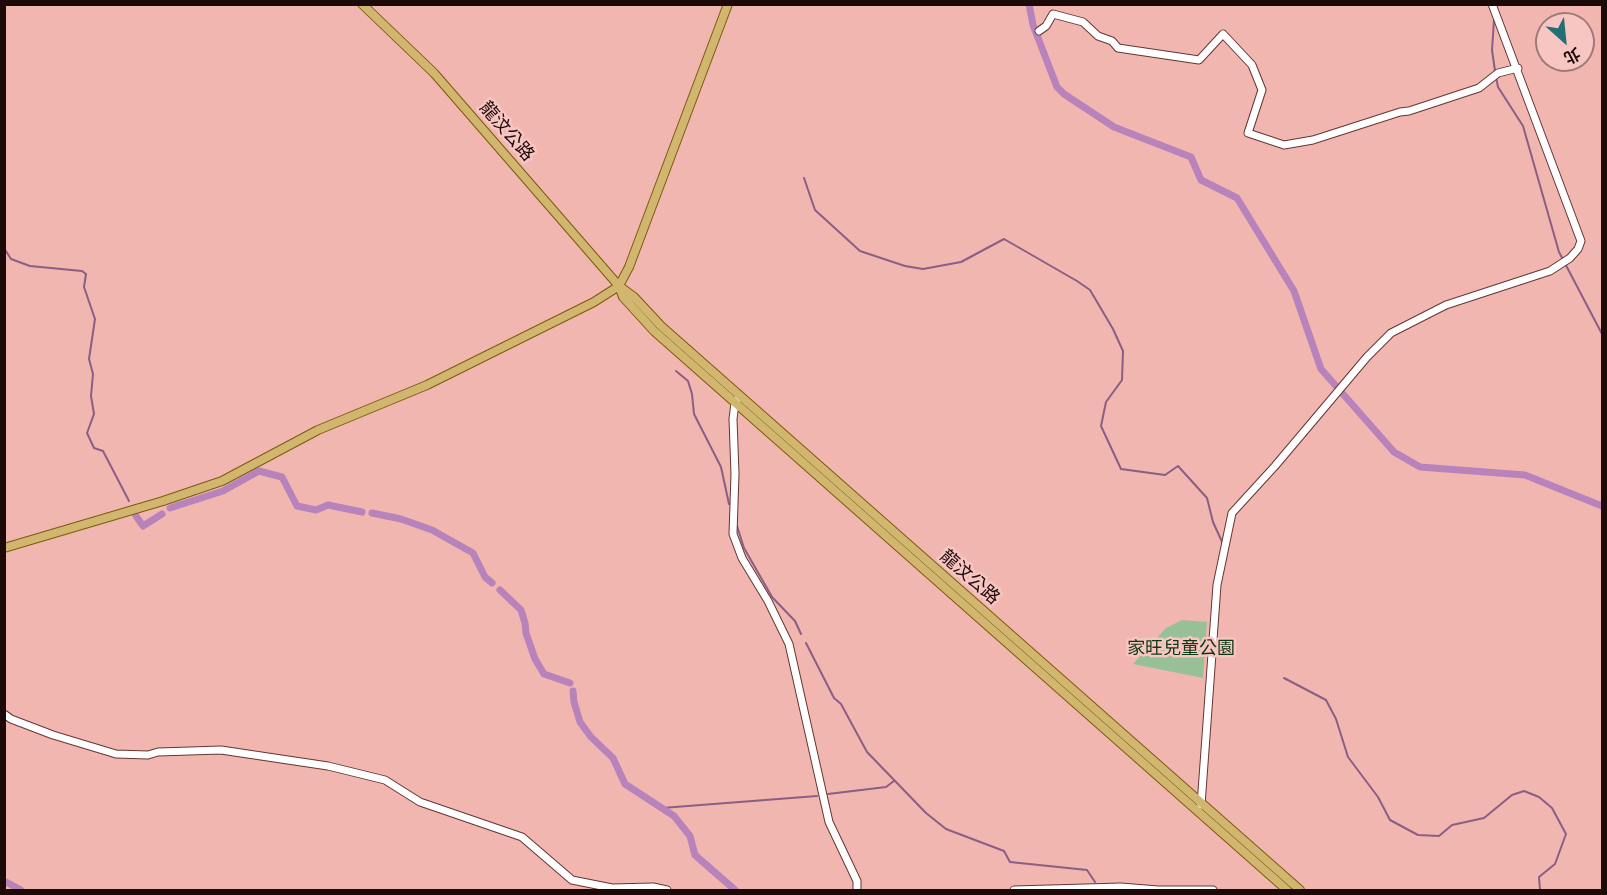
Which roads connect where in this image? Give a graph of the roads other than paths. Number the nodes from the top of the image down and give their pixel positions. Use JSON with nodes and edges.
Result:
{"nodes":[{"id":1,"x":362,"y":4,"type":"edge"},
{"id":2,"x":728,"y":4,"type":"edge"},
{"id":3,"x":1492,"y":4,"type":"edge"},
{"id":4,"x":1039,"y":31,"type":"dead end"},
{"id":5,"x":1518,"y":68,"type":"junction"},
{"id":6,"x":619,"y":286,"type":"junction"},
{"id":7,"x":737,"y":399,"type":"junction"},
{"id":8,"x":4,"y":548,"type":"edge"},
{"id":9,"x":4,"y":714,"type":"edge"},
{"id":10,"x":1201,"y":808,"type":"junction"},
{"id":11,"x":667,"y":891,"type":"edge"},
{"id":12,"x":857,"y":891,"type":"edge"},
{"id":13,"x":1014,"y":891,"type":"edge"},
{"id":14,"x":1213,"y":891,"type":"edge"},
{"id":15,"x":1287,"y":891,"type":"edge"},
{"id":16,"x":1300,"y":891,"type":"edge"}],
"edges":[{"from":1,"to":6,"type":"main road","name":"龍汶公路"},
{"from":2,"to":6,"type":"main road"},
{"from":3,"to":5,"type":"street"},
{"from":4,"to":5,"type":"street"},
{"from":5,"to":10,"type":"street"},
{"from":6,"to":7,"type":"main road","name":"龍汶公路"},
{"from":6,"to":8,"type":"main road"},
{"from":7,"to":10,"type":"main road","name":"龍汶公路"},
{"from":7,"to":12,"type":"street"},
{"from":9,"to":11,"type":"street"},
{"from":10,"to":15,"type":"main road","name":"龍汶公路"},
{"from":10,"to":16,"type":"main road","name":"龍汶公路"},
{"from":13,"to":14,"type":"street"}]}
